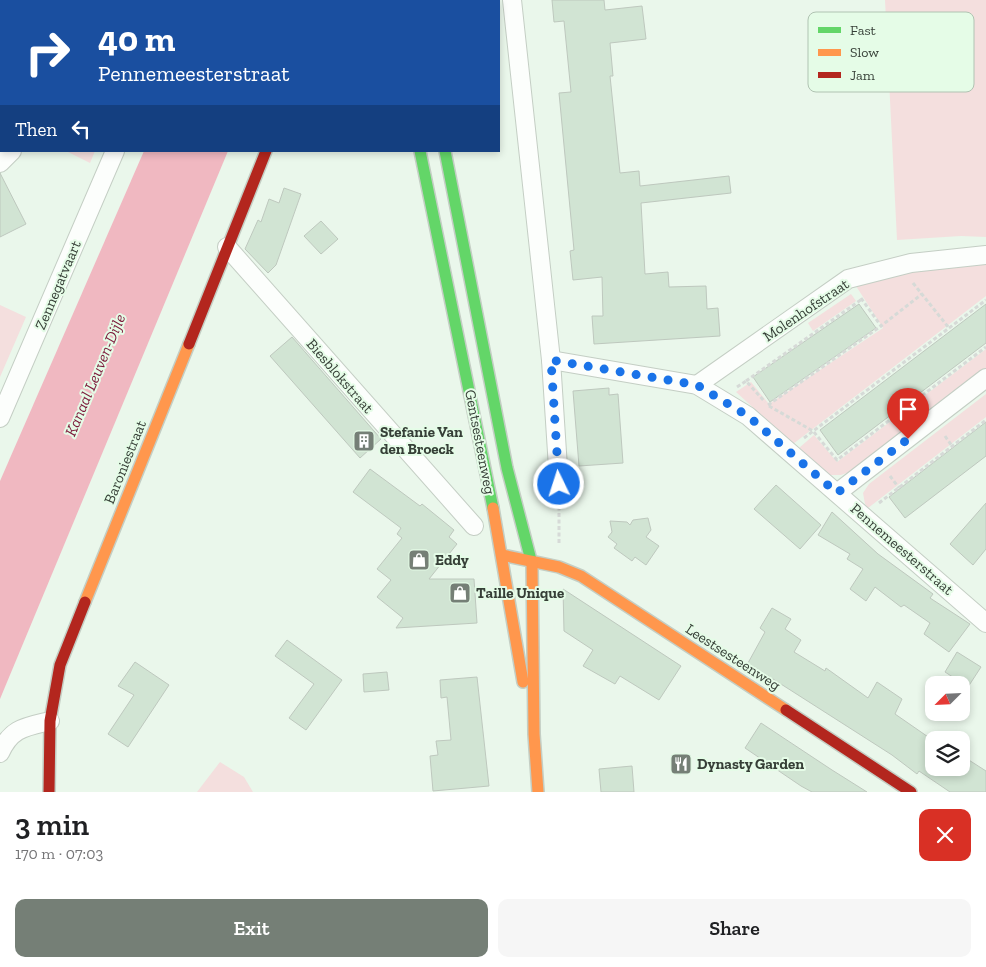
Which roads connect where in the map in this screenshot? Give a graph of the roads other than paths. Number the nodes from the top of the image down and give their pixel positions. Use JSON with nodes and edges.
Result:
{"nodes":[{"id":1,"x":512,"y":0,"type":"edge"},
{"id":2,"x":11,"y":152,"type":"edge"},
{"id":3,"x":115,"y":152,"type":"edge"},
{"id":4,"x":266,"y":152,"type":"edge"},
{"id":5,"x":420,"y":152,"type":"edge"},
{"id":6,"x":445,"y":152,"type":"edge"},
{"id":7,"x":0,"y":163,"type":"edge"},
{"id":8,"x":227,"y":247,"type":"junction"},
{"id":9,"x":986,"y":256,"type":"edge"},
{"id":10,"x":551,"y":360,"type":"junction"},
{"id":11,"x":986,"y":378,"type":"edge"},
{"id":12,"x":697,"y":385,"type":"junction"},
{"id":13,"x":0,"y":418,"type":"edge"},
{"id":14,"x":559,"y":484,"type":"dead end"},
{"id":15,"x":837,"y":493,"type":"junction"},
{"id":16,"x":474,"y":526,"type":"dead end"},
{"id":17,"x":502,"y":555,"type":"junction"},
{"id":18,"x":532,"y":560,"type":"junction"},
{"id":19,"x":986,"y":623,"type":"edge"},
{"id":20,"x":50,"y":721,"type":"junction"},
{"id":21,"x":534,"y":734,"type":"junction"},
{"id":22,"x":0,"y":753,"type":"edge"},
{"id":23,"x":49,"y":792,"type":"edge"},
{"id":24,"x":538,"y":792,"type":"edge"},
{"id":25,"x":911,"y":792,"type":"edge"}],
"edges":[{"from":1,"to":10,"type":"street"},
{"from":2,"to":7,"type":"street"},
{"from":3,"to":13,"type":"street","name":"Zennegatvaart"},
{"from":4,"to":8,"type":"main road","name":"Baroniestraat"},
{"from":5,"to":17,"type":"main road","name":"Gentsesteenweg"},
{"from":6,"to":18,"type":"main road","name":"Gentsesteenweg"},
{"from":8,"to":16,"type":"street","name":"Biesblokstraat"},
{"from":8,"to":20,"type":"main road","name":"Baroniestraat"},
{"from":9,"to":12,"type":"street","name":"Molenhofstraat"},
{"from":10,"to":12,"type":"street","name":"Pennemeesterstraat"},
{"from":10,"to":14,"type":"street"},
{"from":11,"to":15,"type":"street"},
{"from":12,"to":15,"type":"street","name":"Pennemeesterstraat"},
{"from":15,"to":19,"type":"street","name":"Pennemeesterstraat"},
{"from":17,"to":18,"type":"main road","name":"Leestsesteenweg"},
{"from":17,"to":21,"type":"main road","name":"Gentsesteenweg"},
{"from":18,"to":21,"type":"main road","name":"Gentsesteenweg"},
{"from":18,"to":25,"type":"main road","name":"Leestsesteenweg"},
{"from":20,"to":22,"type":"street"},
{"from":20,"to":23,"type":"main road","name":"Baroniestraat"},
{"from":21,"to":24,"type":"main road","name":"Gentsesteenweg"}]}
